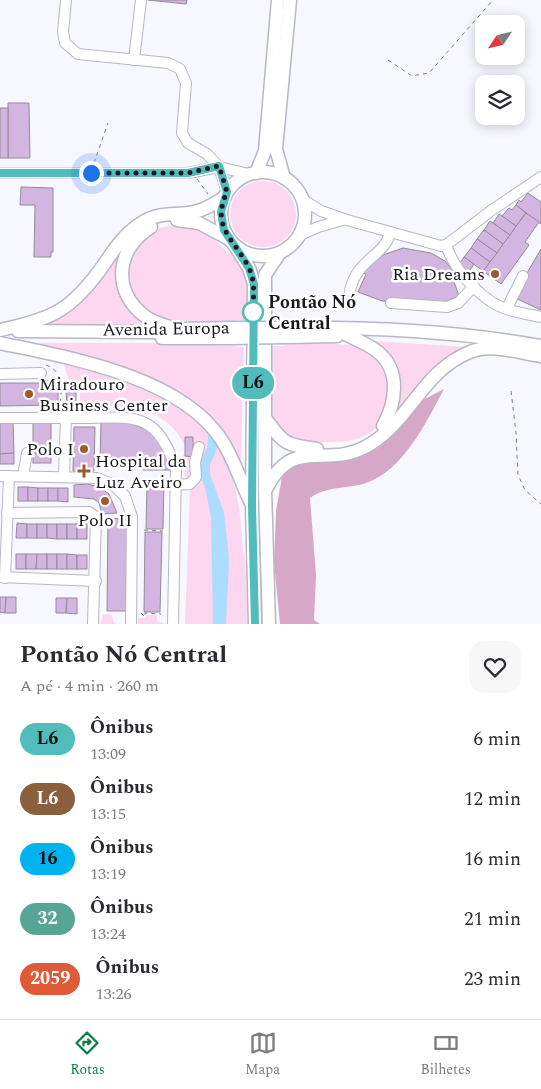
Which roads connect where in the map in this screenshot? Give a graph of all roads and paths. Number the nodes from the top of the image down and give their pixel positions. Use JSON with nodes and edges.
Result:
{"nodes":[{"id":1,"x":66,"y":0,"type":"edge"},
{"id":2,"x":141,"y":0,"type":"edge"},
{"id":3,"x":278,"y":0,"type":"edge"},
{"id":4,"x":290,"y":0,"type":"edge"},
{"id":5,"x":493,"y":0,"type":"edge"},
{"id":6,"x":134,"y":60,"type":"junction"},
{"id":7,"x":388,"y":60,"type":"dead end"},
{"id":8,"x":108,"y":124,"type":"dead end"},
{"id":9,"x":219,"y":166,"type":"junction"},
{"id":10,"x":0,"y":173,"type":"edge"},
{"id":11,"x":91,"y":173,"type":"junction"},
{"id":12,"x":253,"y":174,"type":"junction"},
{"id":13,"x":196,"y":177,"type":"dead end"},
{"id":14,"x":284,"y":178,"type":"junction"},
{"id":15,"x":540,"y":179,"type":"edge"},
{"id":16,"x":226,"y":194,"type":"junction"},
{"id":17,"x":211,"y":198,"type":"dead end"},
{"id":18,"x":302,"y":199,"type":"junction"},
{"id":19,"x":347,"y":220,"type":"junction"},
{"id":20,"x":390,"y":233,"type":"junction"},
{"id":21,"x":300,"y":236,"type":"junction"},
{"id":22,"x":232,"y":242,"type":"junction"},
{"id":23,"x":446,"y":245,"type":"junction"},
{"id":24,"x":279,"y":254,"type":"junction"},
{"id":25,"x":523,"y":276,"type":"dead end"},
{"id":26,"x":474,"y":286,"type":"junction"},
{"id":27,"x":350,"y":291,"type":"dead end"},
{"id":28,"x":391,"y":304,"type":"dead end"},
{"id":29,"x":503,"y":308,"type":"junction"},
{"id":30,"x":541,"y":317,"type":"edge"},
{"id":31,"x":179,"y":329,"type":"junction"},
{"id":32,"x":0,"y":331,"type":"edge"},
{"id":33,"x":284,"y":332,"type":"junction"},
{"id":34,"x":233,"y":333,"type":"junction"},
{"id":35,"x":347,"y":335,"type":"junction"},
{"id":36,"x":0,"y":338,"type":"edge"},
{"id":37,"x":0,"y":344,"type":"edge"},
{"id":38,"x":541,"y":346,"type":"edge"},
{"id":39,"x":541,"y":354,"type":"edge"},
{"id":40,"x":41,"y":373,"type":"dead end"},
{"id":41,"x":0,"y":374,"type":"edge"},
{"id":42,"x":61,"y":381,"type":"dead end"},
{"id":43,"x":511,"y":391,"type":"dead end"},
{"id":44,"x":0,"y":418,"type":"edge"},
{"id":45,"x":63,"y":418,"type":"junction"},
{"id":46,"x":265,"y":418,"type":"junction"},
{"id":47,"x":252,"y":427,"type":"junction"},
{"id":48,"x":199,"y":447,"type":"dead end"},
{"id":49,"x":27,"y":453,"type":"dead end"},
{"id":50,"x":265,"y":454,"type":"junction"},
{"id":51,"x":293,"y":458,"type":"junction"},
{"id":52,"x":4,"y":476,"type":"edge"},
{"id":53,"x":24,"y":476,"type":"junction"},
{"id":54,"x":64,"y":476,"type":"junction"},
{"id":55,"x":176,"y":485,"type":"junction"},
{"id":56,"x":265,"y":490,"type":"junction"},
{"id":57,"x":4,"y":501,"type":"edge"},
{"id":58,"x":541,"y":504,"type":"edge"},
{"id":59,"x":252,"y":506,"type":"junction"},
{"id":60,"x":7,"y":513,"type":"junction"},
{"id":61,"x":144,"y":530,"type":"dead end"},
{"id":62,"x":162,"y":531,"type":"dead end"},
{"id":63,"x":3,"y":578,"type":"edge"},
{"id":64,"x":96,"y":581,"type":"junction"},
{"id":65,"x":143,"y":613,"type":"dead end"},
{"id":66,"x":161,"y":614,"type":"dead end"},
{"id":67,"x":93,"y":624,"type":"edge"},
{"id":68,"x":132,"y":624,"type":"edge"},
{"id":69,"x":173,"y":624,"type":"edge"},
{"id":70,"x":255,"y":624,"type":"edge"},
{"id":71,"x":269,"y":624,"type":"edge"}],
"edges":[{"from":1,"to":6,"type":"street"},
{"from":2,"to":6,"type":"street"},
{"from":3,"to":12,"type":"main road"},
{"from":4,"to":14,"type":"main road"},
{"from":5,"to":7,"type":"path"},
{"from":6,"to":9,"type":"street"},
{"from":8,"to":11,"type":"path"},
{"from":9,"to":11,"type":"street"},
{"from":9,"to":12,"type":"street"},
{"from":9,"to":16,"type":"street"},
{"from":10,"to":11,"type":"street"},
{"from":12,"to":14,"type":"main road"},
{"from":12,"to":16,"type":"main road"},
{"from":13,"to":17,"type":"path"},
{"from":14,"to":18,"type":"main road"},
{"from":15,"to":23,"type":"street"},
{"from":16,"to":22,"type":"main road"},
{"from":16,"to":32,"type":"main road"},
{"from":18,"to":19,"type":"street"},
{"from":18,"to":21,"type":"main road"},
{"from":19,"to":20,"type":"street"},
{"from":19,"to":21,"type":"street"},
{"from":20,"to":23,"type":"street"},
{"from":20,"to":27,"type":"street"},
{"from":21,"to":24,"type":"main road"},
{"from":22,"to":24,"type":"main road"},
{"from":22,"to":31,"type":"main road"},
{"from":22,"to":47,"type":"main road"},
{"from":23,"to":26,"type":"street"},
{"from":24,"to":46,"type":"main road"},
{"from":25,"to":29,"type":"street"},
{"from":26,"to":28,"type":"street"},
{"from":26,"to":29,"type":"street"},
{"from":29,"to":30,"type":"street"},
{"from":31,"to":32,"type":"main road","name":"Avenida Europa"},
{"from":31,"to":34,"type":"main road","name":"Avenida Europa"},
{"from":33,"to":34,"type":"main road","name":"Avenida Europa","bridge":true},
{"from":33,"to":35,"type":"main road","name":"Avenida Europa"},
{"from":33,"to":38,"type":"main road","name":"Avenida Europa"},
{"from":34,"to":36,"type":"main road","name":"Avenida Europa"},
{"from":35,"to":39,"type":"main road","name":"Avenida Europa"},
{"from":35,"to":46,"type":"main road"},
{"from":37,"to":59,"type":"main road"},
{"from":39,"to":51,"type":"main road"},
{"from":40,"to":41,"type":"street"},
{"from":42,"to":45,"type":"path"},
{"from":43,"to":58,"type":"path"},
{"from":44,"to":45,"type":"street"},
{"from":45,"to":54,"type":"street"},
{"from":45,"to":55,"type":"street"},
{"from":46,"to":50,"type":"main road"},
{"from":47,"to":50,"type":"main road"},
{"from":47,"to":59,"type":"main road"},
{"from":48,"to":55,"type":"street"},
{"from":49,"to":53,"type":"street"},
{"from":50,"to":51,"type":"main road"},
{"from":50,"to":56,"type":"main road"},
{"from":51,"to":56,"type":"main road"},
{"from":52,"to":53,"type":"street"},
{"from":52,"to":57,"type":"street"},
{"from":53,"to":54,"type":"street"},
{"from":54,"to":68,"type":"street"},
{"from":55,"to":69,"type":"street"},
{"from":56,"to":71,"type":"main road"},
{"from":57,"to":60,"type":"street"},
{"from":59,"to":70,"type":"main road"},
{"from":60,"to":63,"type":"street"},
{"from":60,"to":64,"type":"street"},
{"from":61,"to":62,"type":"path"},
{"from":63,"to":64,"type":"street"},
{"from":64,"to":67,"type":"street"},
{"from":65,"to":66,"type":"path"}]}
